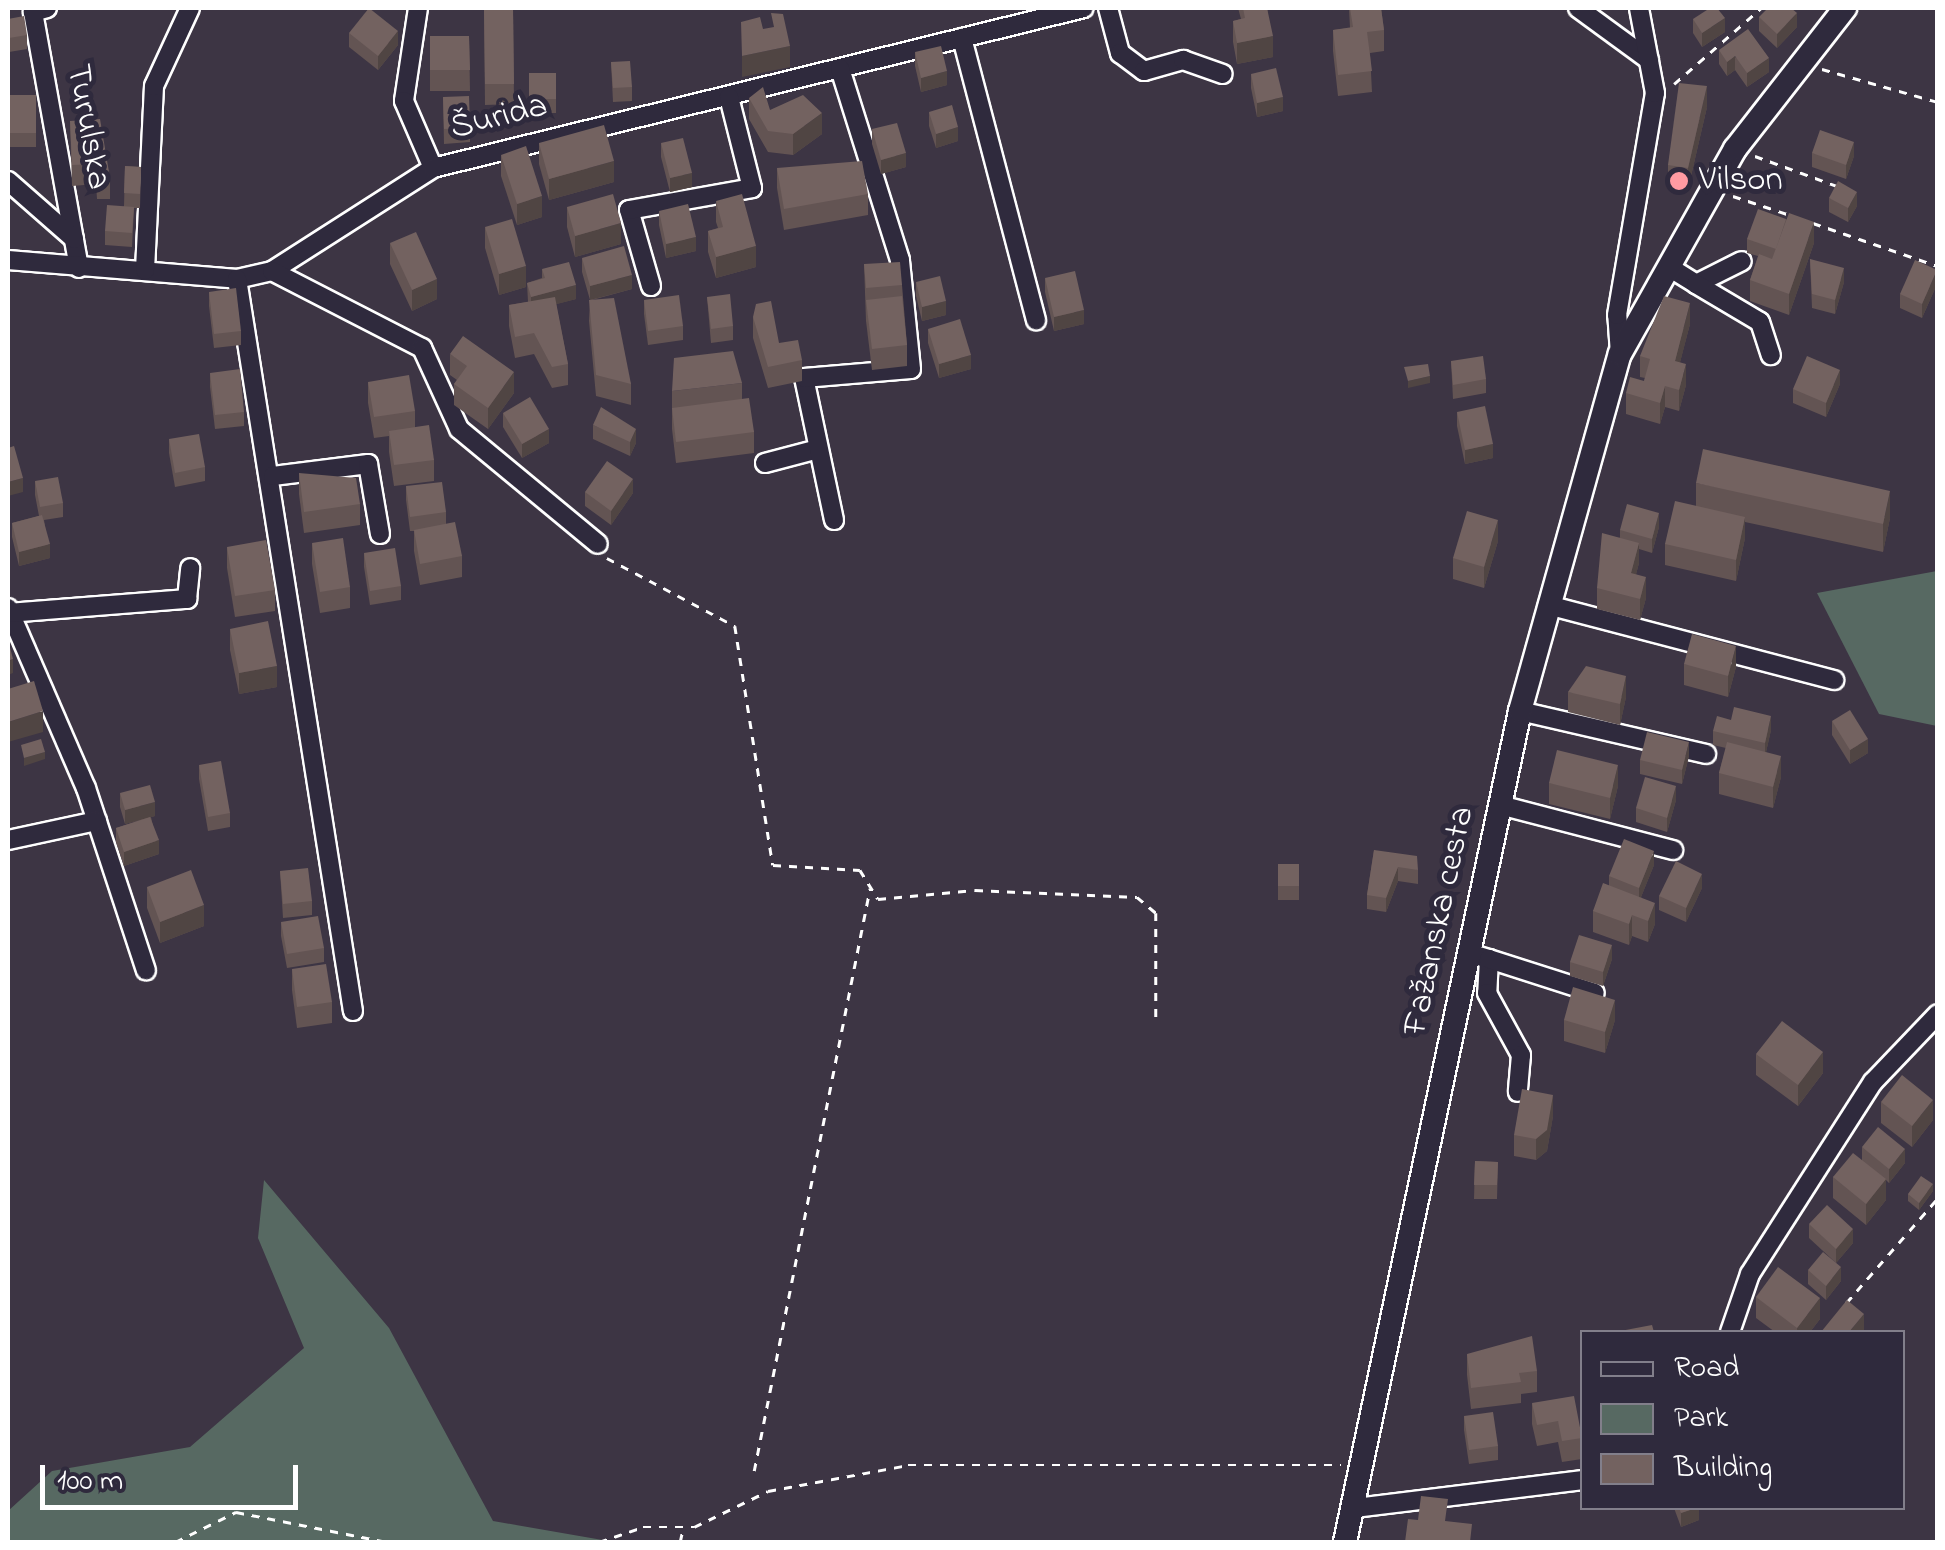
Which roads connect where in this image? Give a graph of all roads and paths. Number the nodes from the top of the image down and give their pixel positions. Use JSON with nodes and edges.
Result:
{"nodes":[{"id":1,"x":46,"y":8,"type":"edge"},
{"id":2,"x":190,"y":8,"type":"edge"},
{"id":3,"x":418,"y":8,"type":"edge"},
{"id":4,"x":1084,"y":8,"type":"edge"},
{"id":5,"x":1108,"y":8,"type":"edge"},
{"id":6,"x":1578,"y":8,"type":"edge"},
{"id":7,"x":1639,"y":8,"type":"edge"},
{"id":8,"x":1762,"y":8,"type":"edge"},
{"id":9,"x":1845,"y":8,"type":"edge"},
{"id":10,"x":962,"y":38,"type":"junction"},
{"id":11,"x":1649,"y":60,"type":"junction"},
{"id":12,"x":1802,"y":63,"type":"junction"},
{"id":13,"x":840,"y":68,"type":"junction"},
{"id":14,"x":1223,"y":74,"type":"dead end"},
{"id":15,"x":1655,"y":93,"type":"junction"},
{"id":16,"x":729,"y":96,"type":"junction"},
{"id":17,"x":1938,"y":102,"type":"edge"},
{"id":18,"x":1735,"y":148,"type":"junction"},
{"id":19,"x":433,"y":168,"type":"junction"},
{"id":20,"x":8,"y":181,"type":"edge"},
{"id":21,"x":1712,"y":189,"type":"junction"},
{"id":22,"x":1847,"y":190,"type":"edge"},
{"id":23,"x":74,"y":239,"type":"junction"},
{"id":24,"x":8,"y":260,"type":"edge"},
{"id":25,"x":1742,"y":261,"type":"dead end"},
{"id":26,"x":1938,"y":266,"type":"edge"},
{"id":27,"x":1669,"y":267,"type":"junction"},
{"id":28,"x":79,"y":268,"type":"junction"},
{"id":29,"x":145,"y":270,"type":"junction"},
{"id":30,"x":272,"y":271,"type":"junction"},
{"id":31,"x":237,"y":279,"type":"junction"},
{"id":32,"x":1696,"y":284,"type":"junction"},
{"id":33,"x":651,"y":286,"type":"dead end"},
{"id":34,"x":1036,"y":320,"type":"dead end"},
{"id":35,"x":1620,"y":354,"type":"junction"},
{"id":36,"x":1771,"y":355,"type":"dead end"},
{"id":37,"x":818,"y":449,"type":"junction"},
{"id":38,"x":765,"y":463,"type":"dead end"},
{"id":39,"x":273,"y":476,"type":"junction"},
{"id":40,"x":834,"y":520,"type":"dead end"},
{"id":41,"x":380,"y":534,"type":"dead end"},
{"id":42,"x":598,"y":544,"type":"joint"},
{"id":43,"x":190,"y":568,"type":"dead end"},
{"id":44,"x":1548,"y":606,"type":"junction"},
{"id":45,"x":8,"y":611,"type":"edge"},
{"id":46,"x":1834,"y":680,"type":"dead end"},
{"id":47,"x":1520,"y":711,"type":"junction"},
{"id":48,"x":1706,"y":754,"type":"dead end"},
{"id":49,"x":1500,"y":805,"type":"junction"},
{"id":50,"x":97,"y":822,"type":"junction"},
{"id":51,"x":8,"y":840,"type":"edge"},
{"id":52,"x":1672,"y":850,"type":"dead end"},
{"id":53,"x":870,"y":887,"type":"junction"},
{"id":54,"x":1479,"y":956,"type":"junction"},
{"id":55,"x":146,"y":970,"type":"dead end"},
{"id":56,"x":1595,"y":992,"type":"edge"},
{"id":57,"x":353,"y":1011,"type":"dead end"},
{"id":58,"x":1938,"y":1014,"type":"edge"},
{"id":59,"x":1156,"y":1023,"type":"dead end"},
{"id":60,"x":1518,"y":1092,"type":"edge"},
{"id":61,"x":1938,"y":1198,"type":"edge"},
{"id":62,"x":1836,"y":1316,"type":"edge"},
{"id":63,"x":1731,"y":1330,"type":"edge"},
{"id":64,"x":1362,"y":1462,"type":"junction"},
{"id":65,"x":754,"y":1470,"type":"dead end"},
{"id":66,"x":1580,"y":1480,"type":"edge"},
{"id":67,"x":1355,"y":1508,"type":"junction"},
{"id":68,"x":683,"y":1527,"type":"junction"},
{"id":69,"x":175,"y":1542,"type":"edge"},
{"id":70,"x":387,"y":1542,"type":"edge"},
{"id":71,"x":599,"y":1542,"type":"edge"},
{"id":72,"x":680,"y":1542,"type":"edge"},
{"id":73,"x":1345,"y":1542,"type":"edge"}],
"edges":[{"from":1,"to":23,"type":"street","name":"Turulska"},
{"from":2,"to":29,"type":"street"},
{"from":3,"to":19,"type":"street"},
{"from":4,"to":10,"type":"street","name":"Šurida"},
{"from":5,"to":14,"type":"street"},
{"from":6,"to":11,"type":"street"},
{"from":7,"to":11,"type":"street","name":"Fažanska cesta"},
{"from":8,"to":15,"type":"path"},
{"from":9,"to":12,"type":"main road","name":"Fažanska cesta"},
{"from":10,"to":13,"type":"street","name":"Šurida"},
{"from":10,"to":34,"type":"street"},
{"from":11,"to":15,"type":"street","name":"Fažanska cesta"},
{"from":12,"to":17,"type":"path"},
{"from":12,"to":18,"type":"main road","name":"Fažanska cesta"},
{"from":13,"to":16,"type":"street","name":"Šurida"},
{"from":13,"to":37,"type":"street"},
{"from":15,"to":35,"type":"street","name":"Fažanska cesta"},
{"from":16,"to":19,"type":"street","name":"Šurida"},
{"from":16,"to":33,"type":"street"},
{"from":18,"to":21,"type":"main road","name":"Fažanska cesta"},
{"from":18,"to":22,"type":"path"},
{"from":19,"to":30,"type":"street","name":"Šurida"},
{"from":20,"to":23,"type":"street"},
{"from":21,"to":26,"type":"path"},
{"from":21,"to":27,"type":"main road","name":"Fažanska cesta"},
{"from":23,"to":28,"type":"street","name":"Turulska"},
{"from":24,"to":28,"type":"street","name":"Šurida"},
{"from":25,"to":32,"type":"street"},
{"from":27,"to":32,"type":"street"},
{"from":27,"to":35,"type":"main road","name":"Fažanska cesta"},
{"from":28,"to":29,"type":"street","name":"Šurida"},
{"from":29,"to":31,"type":"street","name":"Šurida"},
{"from":30,"to":31,"type":"street","name":"Šurida"},
{"from":30,"to":42,"type":"street"},
{"from":31,"to":39,"type":"street"},
{"from":32,"to":36,"type":"street"},
{"from":35,"to":44,"type":"main road","name":"Fažanska cesta"},
{"from":37,"to":38,"type":"street"},
{"from":37,"to":40,"type":"street"},
{"from":39,"to":41,"type":"street"},
{"from":39,"to":57,"type":"street"},
{"from":42,"to":53,"type":"path"},
{"from":43,"to":45,"type":"street"},
{"from":44,"to":46,"type":"street"},
{"from":44,"to":47,"type":"main road","name":"Fažanska cesta"},
{"from":45,"to":50,"type":"street"},
{"from":47,"to":48,"type":"street"},
{"from":47,"to":49,"type":"main road","name":"Fažanska cesta"},
{"from":49,"to":52,"type":"street"},
{"from":49,"to":54,"type":"main road","name":"Fažanska cesta"},
{"from":50,"to":51,"type":"street"},
{"from":50,"to":55,"type":"street"},
{"from":53,"to":59,"type":"path"},
{"from":53,"to":65,"type":"path"},
{"from":54,"to":56,"type":"street"},
{"from":54,"to":60,"type":"street"},
{"from":54,"to":64,"type":"main road","name":"Fažanska cesta"},
{"from":58,"to":63,"type":"street"},
{"from":61,"to":62,"type":"path"},
{"from":64,"to":67,"type":"main road","name":"Fažanska cesta"},
{"from":64,"to":68,"type":"path"},
{"from":66,"to":67,"type":"street"},
{"from":67,"to":73,"type":"main road","name":"Fažanska cesta"},
{"from":68,"to":71,"type":"path"},
{"from":68,"to":72,"type":"path"},
{"from":69,"to":70,"type":"path"}]}
